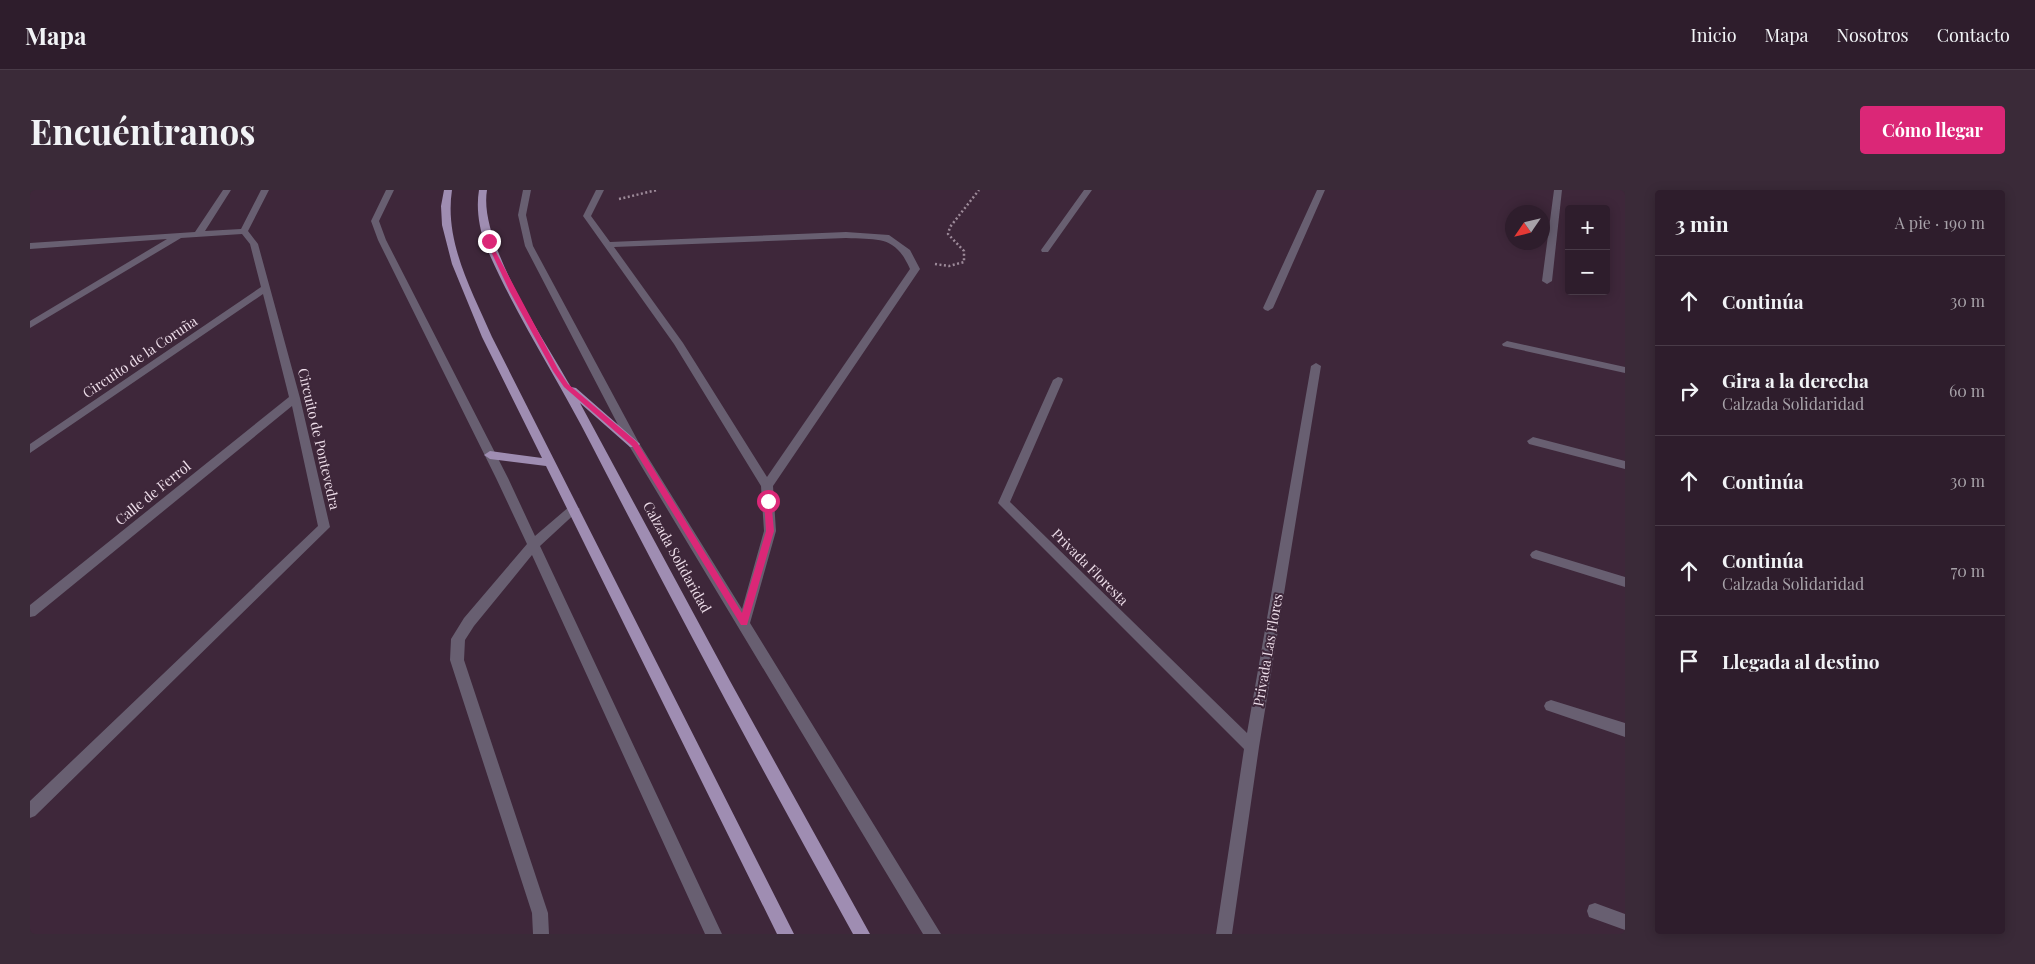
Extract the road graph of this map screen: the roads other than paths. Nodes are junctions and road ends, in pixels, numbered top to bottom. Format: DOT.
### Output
graph roads {
  1 [pos="227,190"];
  2 [pos="266,190"];
  3 [pos="390,190"];
  4 [pos="448,190"];
  5 [pos="483,190"];
  6 [pos="528,190"];
  7 [pos="600,190"];
  8 [pos="1088,190"];
  9 [pos="1321,190"];
  10 [pos="1558,190"];
  11 [pos="244,232"];
  12 [pos="199,233"];
  13 [pos="180,234"];
  14 [pos="608,245"];
  15 [pos="30,246"];
  16 [pos="1045,250"];
  17 [pos="1547,281"];
  18 [pos="265,288"];
  19 [pos="1268,308"];
  20 [pos="30,325"];
  21 [pos="1507,344"];
  22 [pos="1316,366"];
  23 [pos="1625,370"];
  24 [pos="1058,380"];
  25 [pos="566,385"];
  26 [pos="295,398"];
  27 [pos="1533,441"];
  28 [pos="634,444"];
  29 [pos="30,449"];
  30 [pos="490,455"];
  31 [pos="550,464"];
  32 [pos="1625,465"];
  33 [pos="767,486"];
  34 [pos="574,509"];
  35 [pos="533,545"];
  36 [pos="1536,555"];
  37 [pos="1625,582"];
  38 [pos="30,612"];
  39 [pos="744,623"];
  40 [pos="1551,706"];
  41 [pos="1625,730"];
  42 [pos="1252,748"];
  43 [pos="30,811"];
  44 [pos="842,897"];
  45 [pos="1595,911"];
  46 [pos="1625,922"];
  47 [pos="541,934"];
  48 [pos="714,934"];
  49 [pos="786,934"];
  50 [pos="862,934"];
  51 [pos="872,934"];
  52 [pos="933,934"];
  53 [pos="1224,934"];
  1 -- 12 [label="street"];
  2 -- 11 [label="street"];
  3 -- 30 [label="street"];
  4 -- 31 [label="main road"];
  5 -- 25 [label="main road, Calzada Solidaridad"];
  6 -- 28 [label="street, Calzada Solidaridad"];
  7 -- 14 [label="street"];
  8 -- 16 [label="street"];
  9 -- 19 [label="street"];
  10 -- 17 [label="street"];
  11 -- 12 [label="street"];
  11 -- 18 [label="street, Circuito de Pontevedra"];
  12 -- 13 [label="street"];
  13 -- 15 [label="street"];
  13 -- 20 [label="street"];
  14 -- 33 [label="street"];
  14 -- 33 [label="street"];
  18 -- 26 [label="street, Circuito de Pontevedra"];
  18 -- 29 [label="street, Circuito de la Coruña"];
  21 -- 23 [label="street"];
  22 -- 42 [label="street, Privada Las Flores"];
  24 -- 42 [label="street, Privada Floresta"];
  25 -- 28 [label="main road"];
  25 -- 44 [label="main road, Calzada Solidaridad"];
  26 -- 38 [label="street, Calle de Ferrol"];
  26 -- 43 [label="street, Circuito de Pontevedra"];
  27 -- 32 [label="street"];
  28 -- 39 [label="street, Calzada Solidaridad"];
  30 -- 31 [label="main road"];
  30 -- 35 [label="street"];
  31 -- 34 [label="main road"];
  33 -- 39 [label="street"];
  34 -- 35 [label="street"];
  34 -- 49 [label="main road"];
  35 -- 47 [label="street"];
  35 -- 48 [label="street"];
  36 -- 37 [label="street"];
  39 -- 52 [label="street, Calzada Solidaridad"];
  40 -- 41 [label="street"];
  42 -- 53 [label="street, Privada Las Flores"];
  44 -- 50 [label="main road, Calzada Solidaridad"];
  44 -- 51 [label="main road"];
  45 -- 46 [label="street"];
}
